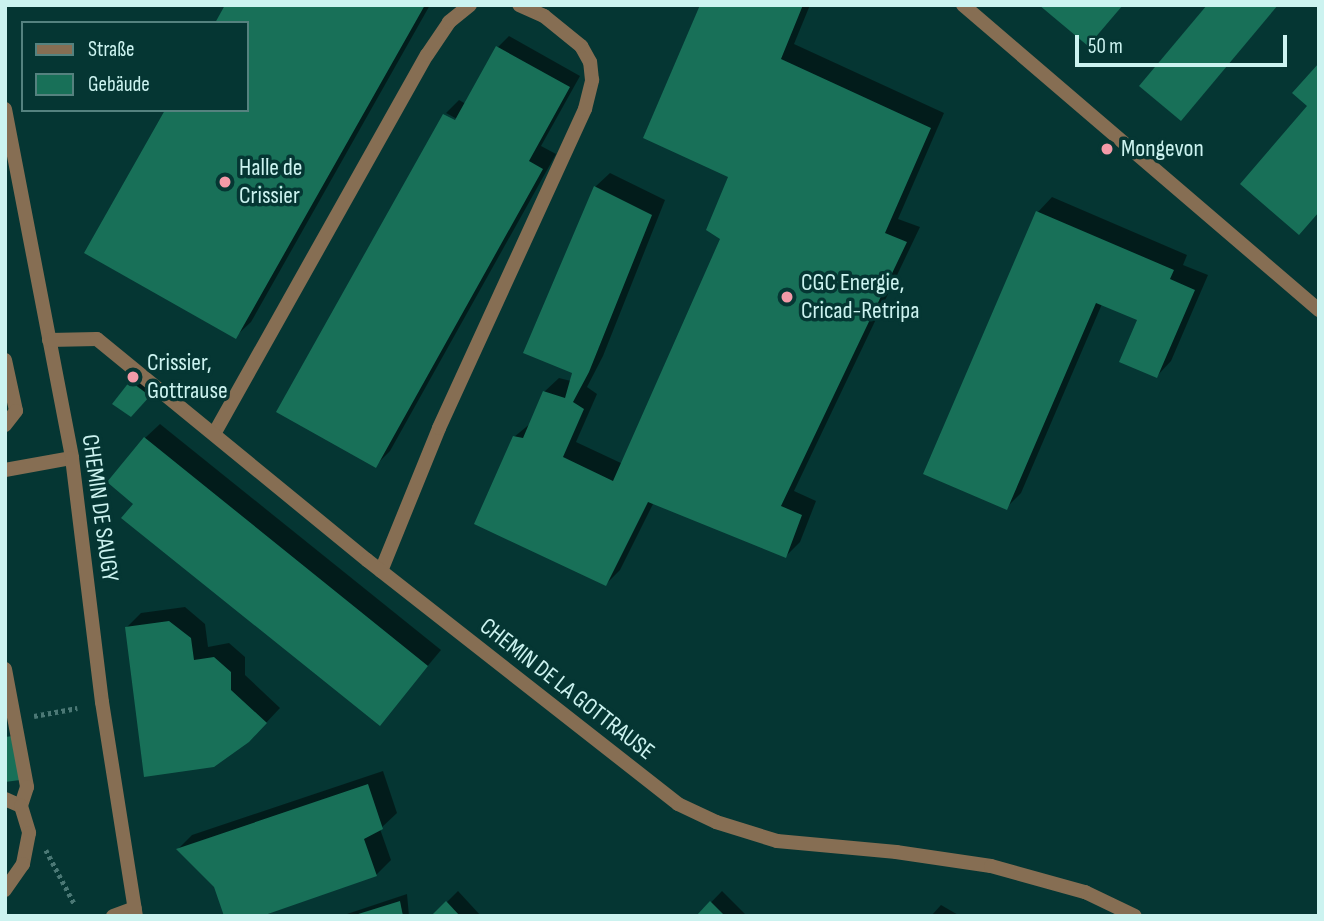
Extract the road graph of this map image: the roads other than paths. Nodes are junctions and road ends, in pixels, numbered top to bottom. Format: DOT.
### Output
graph roads {
  1 [pos="470,5"];
  2 [pos="519,5"];
  3 [pos="963,5"];
  4 [pos="5,109"];
  5 [pos="1319,310"];
  6 [pos="50,341"];
  7 [pos="5,360"];
  8 [pos="5,425"];
  9 [pos="214,434"];
  10 [pos="72,458"];
  11 [pos="5,470"];
  12 [pos="381,571"];
  13 [pos="5,669"];
  14 [pos="5,799"];
  15 [pos="21,806"];
  16 [pos="5,890"];
  17 [pos="135,912"];
  18 [pos="113,916"];
  19 [pos="150,916"];
  20 [pos="1135,916"];
  1 -- 9 [label="street"];
  2 -- 12 [label="street"];
  3 -- 5 [label="street"];
  4 -- 6 [label="street, CHEMIN DE SAUGY"];
  6 -- 9 [label="street, CHEMIN DE LA GOTTRAUSE"];
  6 -- 10 [label="street, CHEMIN DE SAUGY"];
  7 -- 8 [label="street"];
  9 -- 12 [label="street, CHEMIN DE LA GOTTRAUSE"];
  10 -- 11 [label="street"];
  10 -- 17 [label="street, CHEMIN DE SAUGY"];
  12 -- 20 [label="street, CHEMIN DE LA GOTTRAUSE"];
  13 -- 15 [label="street"];
  14 -- 15 [label="street"];
  15 -- 16 [label="street"];
  17 -- 18 [label="street"];
  17 -- 19 [label="street"];
}
